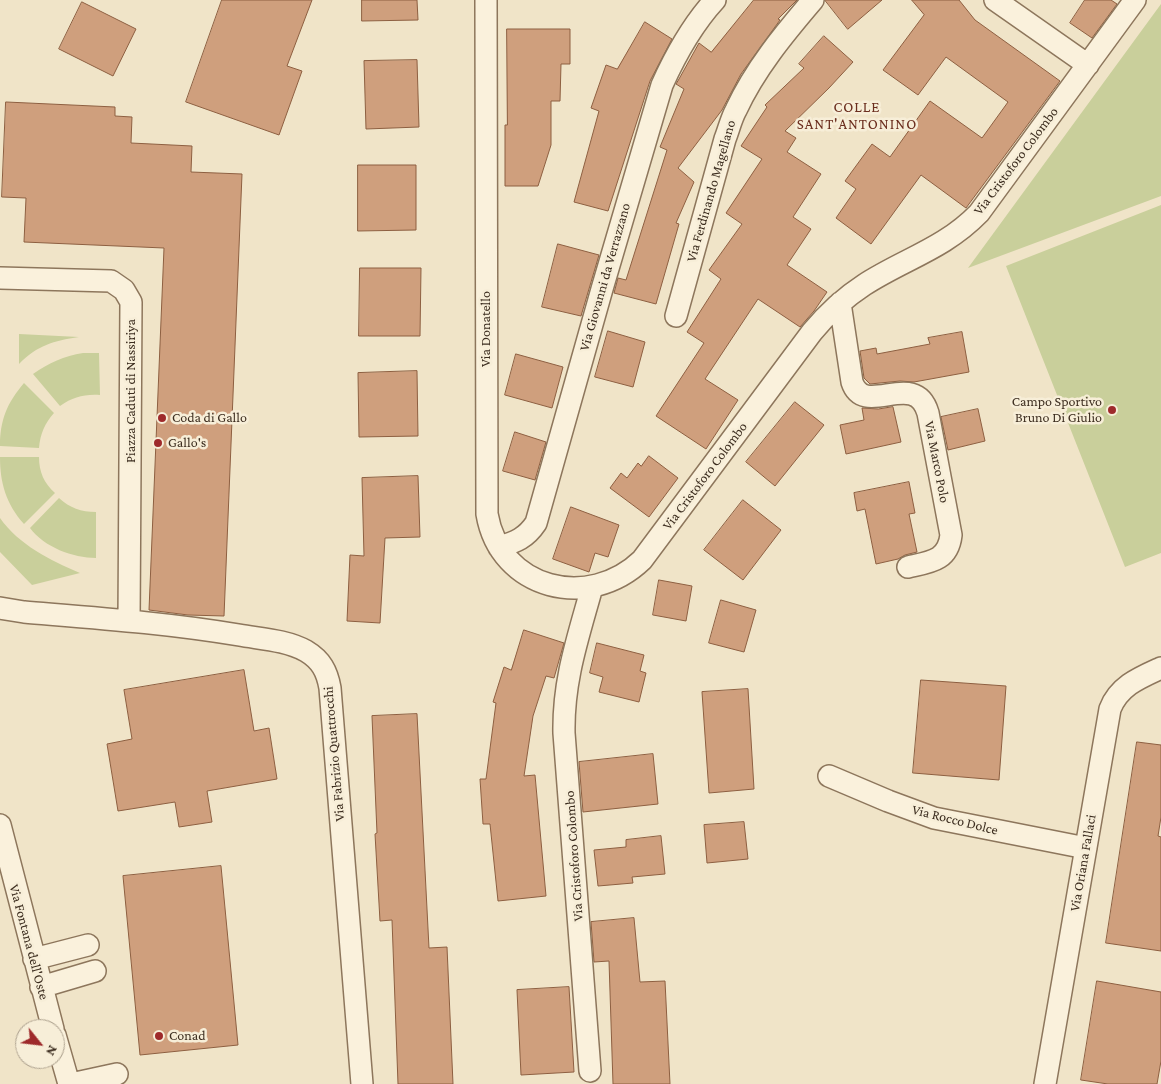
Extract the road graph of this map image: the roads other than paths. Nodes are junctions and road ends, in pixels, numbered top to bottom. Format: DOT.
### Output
graph roads {
  1 [pos="486,0"];
  2 [pos="715,0"];
  3 [pos="813,0"];
  4 [pos="995,0"];
  5 [pos="1136,0"];
  6 [pos="1088,65"];
  7 [pos="0,278"];
  8 [pos="840,303"];
  9 [pos="676,316"];
  10 [pos="499,547"];
  11 [pos="908,567"];
  12 [pos="592,587"];
  13 [pos="0,608"];
  14 [pos="129,621"];
  15 [pos="1161,668"];
  16 [pos="829,776"];
  17 [pos="0,825"];
  18 [pos="1086,848"];
  19 [pos="88,945"];
  20 [pos="34,959"];
  21 [pos="95,971"];
  22 [pos="41,987"];
  23 [pos="50,1019"];
  24 [pos="65,1068"];
  25 [pos="590,1071"];
  26 [pos="117,1074"];
  27 [pos="70,1084"];
  28 [pos="362,1084"];
  29 [pos="1045,1084"];
  1 -- 10 [label="street, Via Donatello"];
  2 -- 10 [label="street, Via Giovanni da Verrazzano"];
  3 -- 9 [label="street, Via Ferdinando Magellano"];
  4 -- 6 [label="street"];
  5 -- 6 [label="street, Via Cristoforo Colombo"];
  6 -- 8 [label="street, Via Cristoforo Colombo"];
  7 -- 14 [label="street, Piazza Caduti di Nassiriya"];
  8 -- 11 [label="street, Via Marco Polo"];
  8 -- 12 [label="street, Via Cristoforo Colombo"];
  10 -- 12 [label="street, Via Donatello"];
  12 -- 25 [label="street, Via Cristoforo Colombo"];
  13 -- 14 [label="street, Via Fabrizio Quattrocchi"];
  14 -- 28 [label="street, Via Fabrizio Quattrocchi"];
  15 -- 18 [label="street, Via Oriana Fallaci"];
  16 -- 18 [label="street, Via Rocco Dolce"];
  17 -- 20 [label="street, Via Fontana dell'Oste"];
  18 -- 29 [label="street, Via Oriana Fallaci"];
  19 -- 20 [label="street"];
  20 -- 22 [label="street, Via Fontana dell'Oste"];
  21 -- 22 [label="street"];
  22 -- 23 [label="street, Via Fontana dell'Oste"];
  24 -- 27 [label="street"];
  26 -- 27 [label="street"];
}
